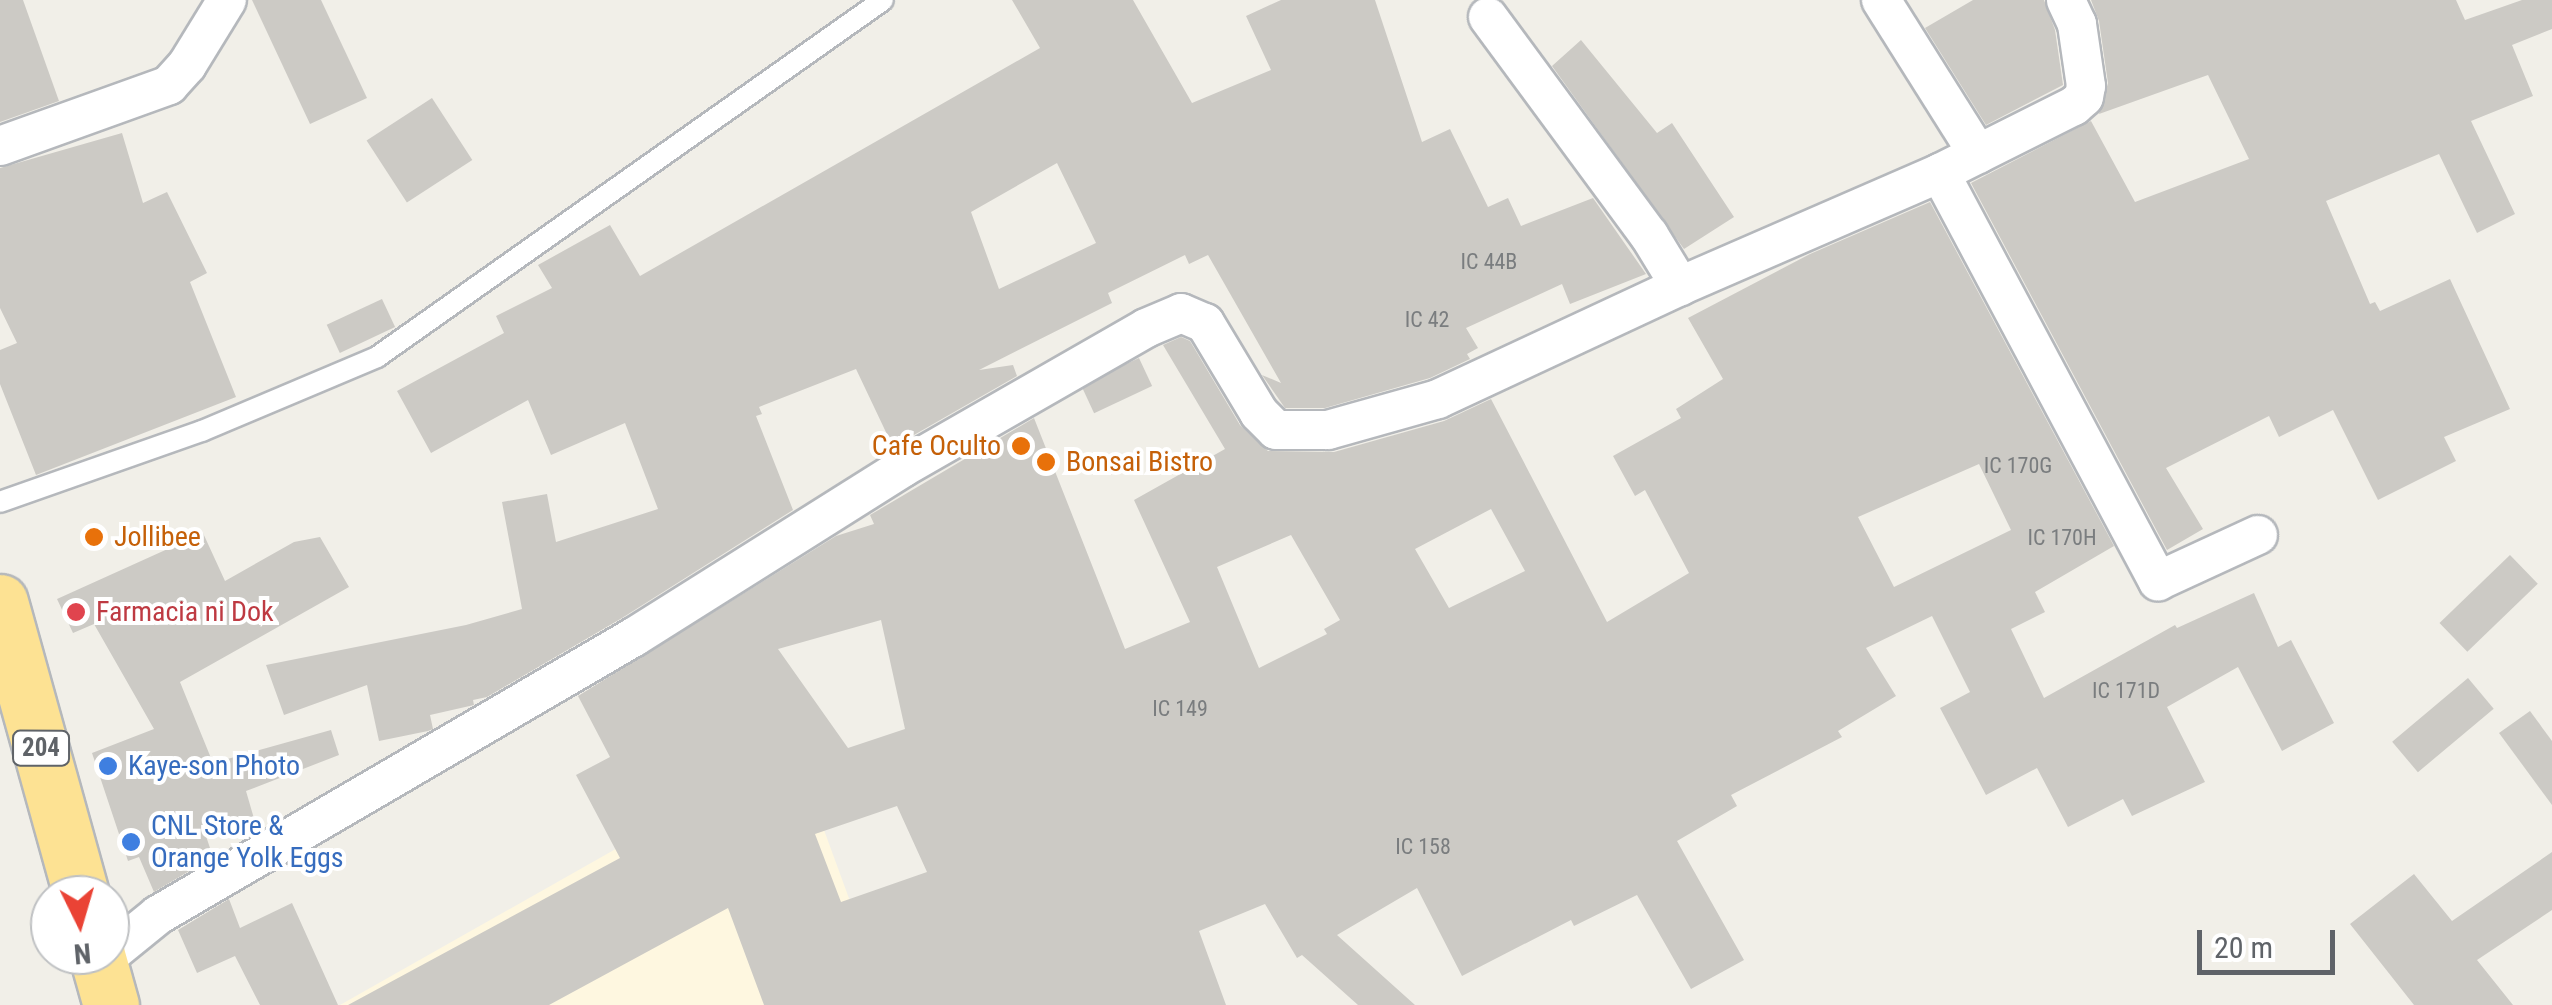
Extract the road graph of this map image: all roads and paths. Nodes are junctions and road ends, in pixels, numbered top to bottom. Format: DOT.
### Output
graph roads {
  1 [pos="227,0"];
  2 [pos="883,0"];
  3 [pos="1881,0"];
  4 [pos="2066,0"];
  5 [pos="1488,17"];
  6 [pos="0,146"];
  7 [pos="1978,154"];
  8 [pos="1940,173"];
  9 [pos="1680,286"];
  10 [pos="0,502"];
  11 [pos="2258,535"];
  12 [pos="0,602"];
  13 [pos="75,875"];
  14 [pos="130,942"];
  1 -- 6 [label="street"];
  2 -- 10 [label="lane"];
  3 -- 7 [label="street"];
  4 -- 7 [label="street"];
  5 -- 9 [label="street"];
  7 -- 8 [label="street"];
  8 -- 9 [label="street"];
  8 -- 11 [label="street"];
  9 -- 14 [label="street"];
  12 -- 13 [label="highway, 204"];
}
